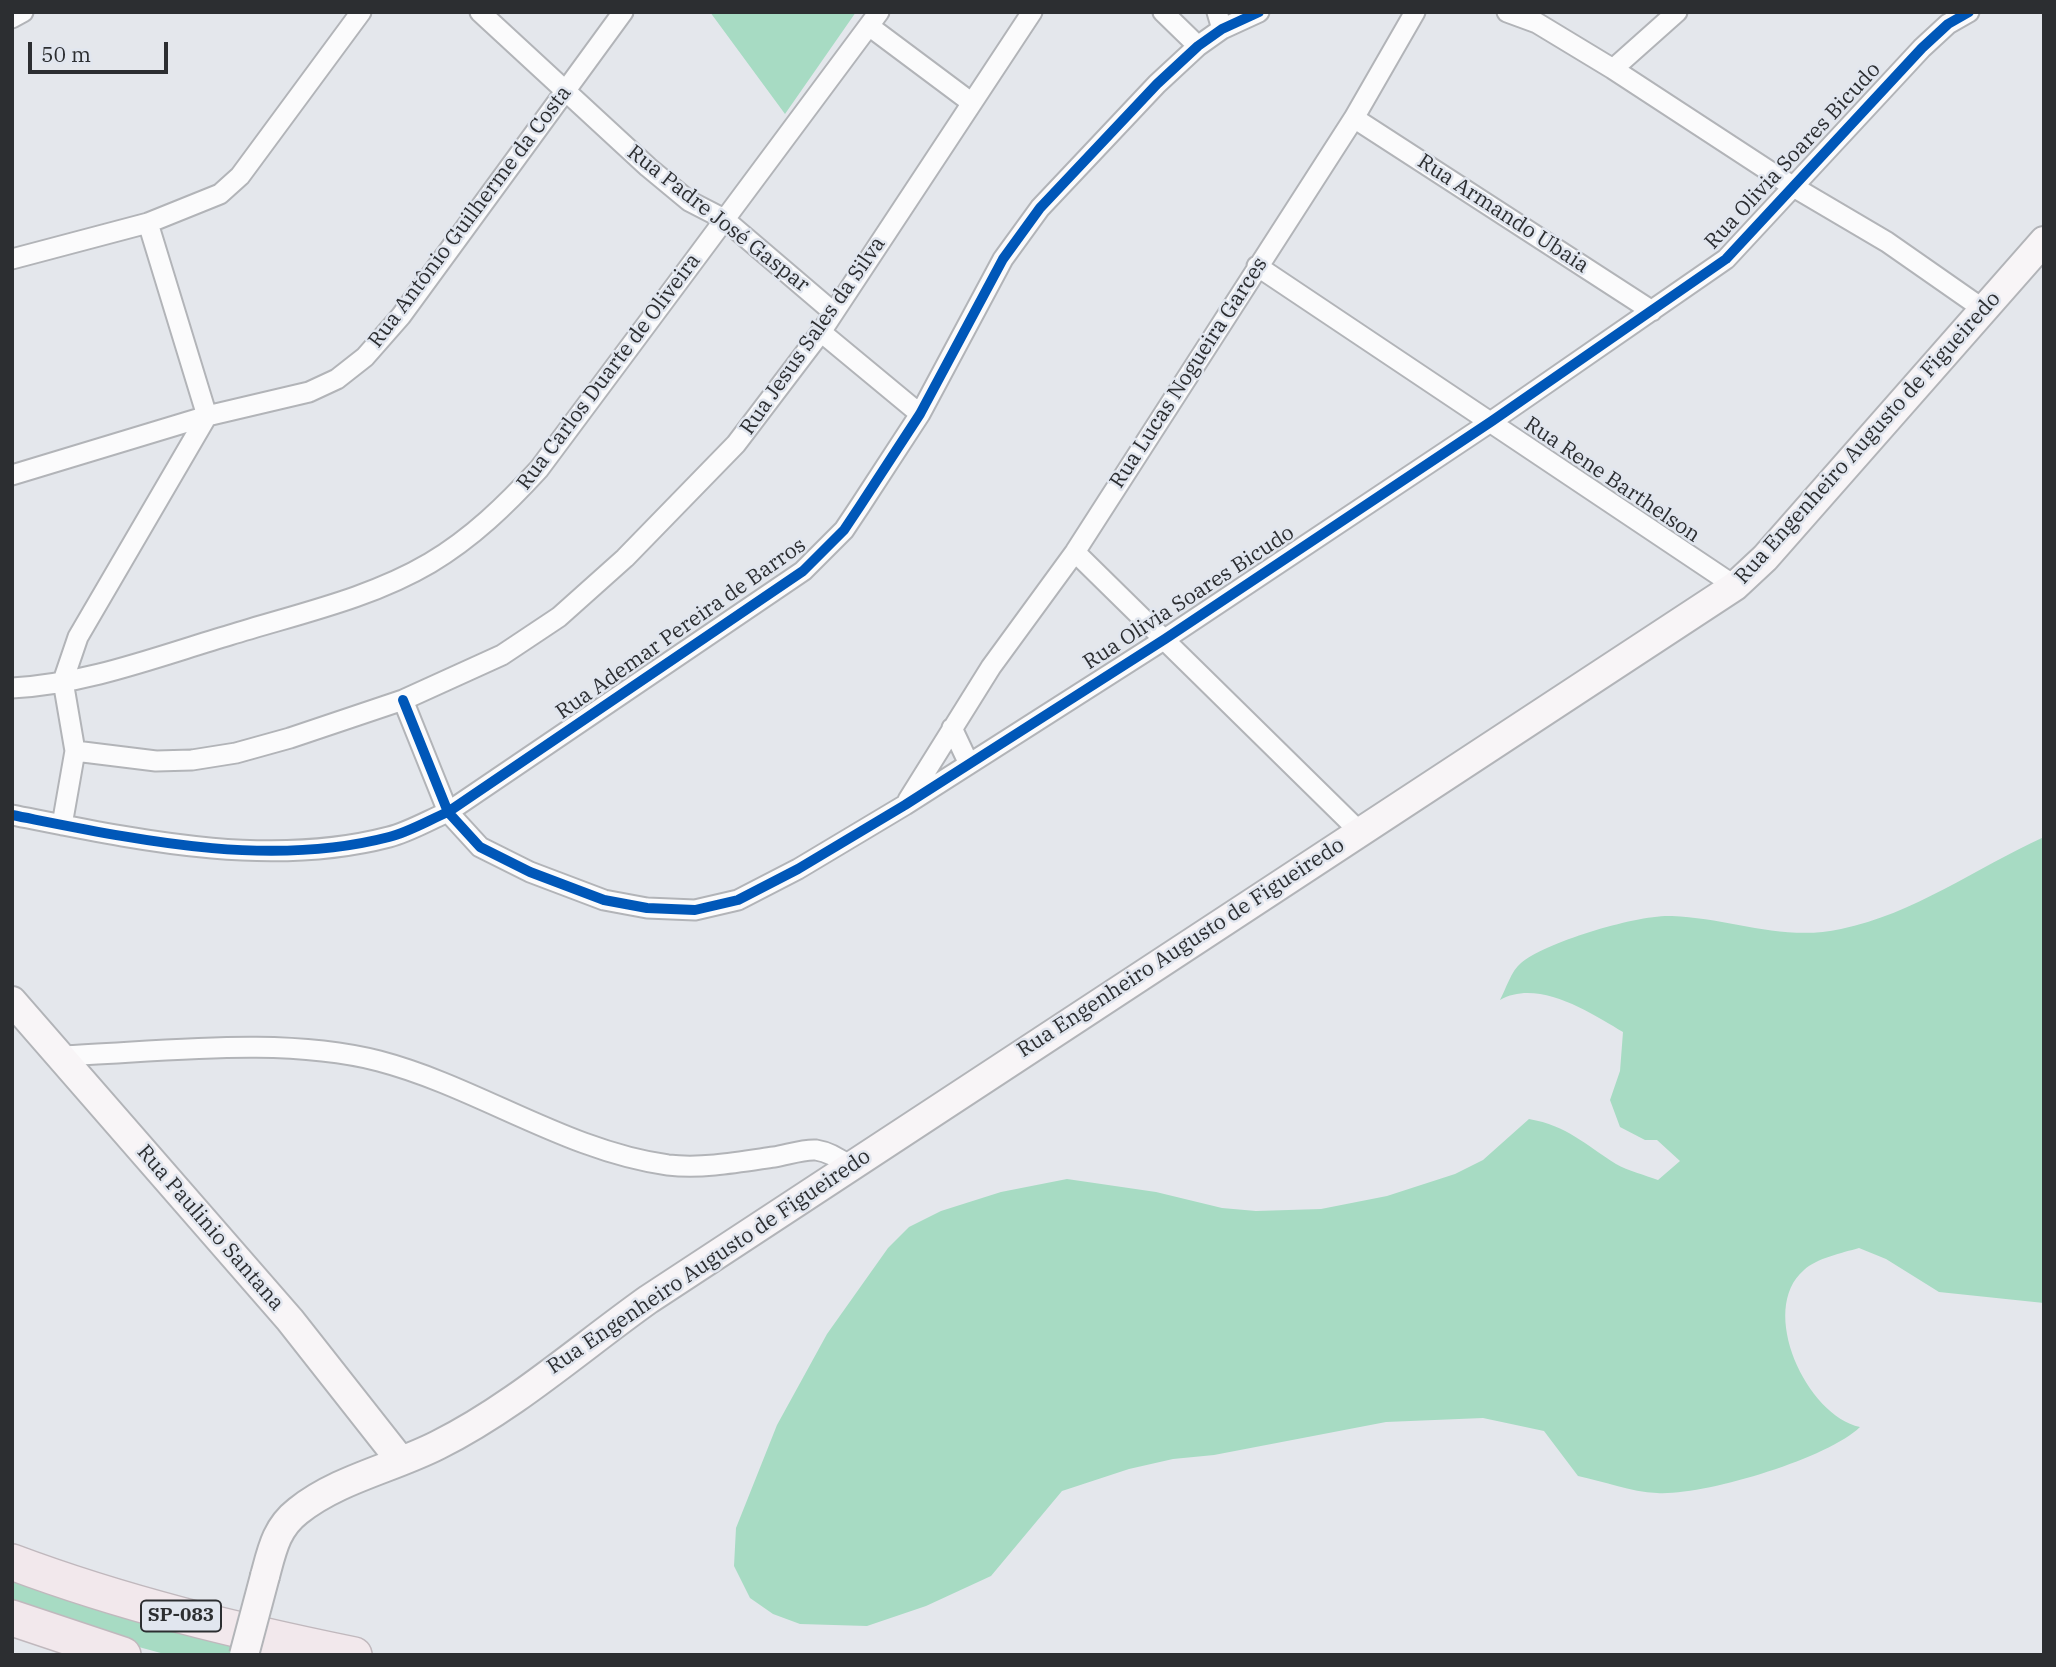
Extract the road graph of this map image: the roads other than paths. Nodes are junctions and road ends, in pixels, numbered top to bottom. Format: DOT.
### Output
graph roads {
  1 [pos="23,12"];
  2 [pos="361,12"];
  3 [pos="480,12"];
  4 [pos="623,12"];
  5 [pos="1032,12"];
  6 [pos="1163,12"];
  7 [pos="1259,12"];
  8 [pos="1415,12"];
  9 [pos="1507,12"];
  10 [pos="1677,12"];
  11 [pos="1969,12"];
  12 [pos="12,18"];
  13 [pos="874,19"];
  14 [pos="1219,21"];
  15 [pos="1198,46"];
  16 [pos="1613,69"];
  17 [pos="565,90"];
  18 [pos="971,103"];
  19 [pos="1353,118"];
  20 [pos="1792,186"];
  21 [pos="724,219"];
  22 [pos="148,223"];
  23 [pos="2044,241"];
  24 [pos="12,259"];
  25 [pos="1257,266"];
  26 [pos="1983,309"];
  27 [pos="1652,311"];
  28 [pos="833,312"];
  29 [pos="821,332"];
  30 [pos="920,414"];
  31 [pos="207,416"];
  32 [pos="1492,421"];
  33 [pos="12,475"];
  34 [pos="1075,552"];
  35 [pos="1735,586"];
  36 [pos="1165,639"];
  37 [pos="63,681"];
  38 [pos="12,688"];
  39 [pos="403,700"];
  40 [pos="952,727"];
  41 [pos="75,751"];
  42 [pos="970,764"];
  43 [pos="905,805"];
  44 [pos="448,812"];
  45 [pos="12,815"];
  46 [pos="62,825"];
  47 [pos="1359,831"];
  48 [pos="12,1001"];
  49 [pos="61,1056"];
  50 [pos="849,1166"];
  51 [pos="401,1461"];
  52 [pos="12,1562"];
  53 [pos="12,1618"];
  54 [pos="123,1655"];
  55 [pos="244,1655"];
  56 [pos="354,1655"];
  1 -- 12 [label="street"];
  2 -- 22 [label="street"];
  3 -- 17 [label="street, Rua Padre José Gaspar"];
  4 -- 17 [label="street, Rua Antônio Guilherme da Costa"];
  5 -- 18 [label="street, Rua Jesus Sales da Silva"];
  6 -- 15 [label="street"];
  7 -- 14 [label="street, Rua Ademar Pereira de Barros"];
  8 -- 19 [label="street, Rua Lucas Nogueira Garces"];
  9 -- 16 [label="street"];
  10 -- 16 [label="street"];
  11 -- 20 [label="street, Rua Olivia Soares Bicudo"];
  13 -- 18 [label="street"];
  13 -- 21 [label="street, Rua Carlos Duarte de Oliveira"];
  14 -- 15 [label="street, Rua Ademar Pereira de Barros"];
  15 -- 30 [label="street, Rua Ademar Pereira de Barros"];
  16 -- 20 [label="street"];
  17 -- 21 [label="street, Rua Padre José Gaspar"];
  17 -- 31 [label="street, Rua Antônio Guilherme da Costa"];
  18 -- 28 [label="street, Rua Jesus Sales da Silva"];
  19 -- 25 [label="street, Rua Lucas Nogueira Garces"];
  19 -- 27 [label="street, Rua Armando Ubaia"];
  20 -- 26 [label="street"];
  20 -- 27 [label="street, Rua Olivia Soares Bicudo"];
  21 -- 28 [label="street, Rua Padre José Gaspar"];
  21 -- 37 [label="street, Rua Carlos Duarte de Oliveira"];
  22 -- 24 [label="street"];
  22 -- 31 [label="street"];
  23 -- 26 [label="main road, Rua Engenheiro Augusto de Figueiredo"];
  25 -- 32 [label="street, Rua Rene Barthelson"];
  25 -- 34 [label="street, Rua Lucas Nogueira Garces"];
  26 -- 35 [label="main road, Rua Engenheiro Augusto de Figueiredo"];
  27 -- 32 [label="street, Rua Olivia Soares Bicudo"];
  28 -- 29 [label="street, Rua Jesus Sales da Silva"];
  29 -- 30 [label="street"];
  29 -- 39 [label="street, Rua Jesus Sales da Silva"];
  30 -- 44 [label="street, Rua Ademar Pereira de Barros"];
  31 -- 33 [label="street, Rua Antônio Guilherme da Costa"];
  31 -- 37 [label="street"];
  32 -- 35 [label="street, Rua Rene Barthelson"];
  32 -- 36 [label="street, Rua Olivia Soares Bicudo"];
  34 -- 36 [label="street"];
  34 -- 40 [label="street, Rua Lucas Nogueira Garces"];
  35 -- 47 [label="main road, Rua Engenheiro Augusto de Figueiredo"];
  36 -- 42 [label="street, Rua Olivia Soares Bicudo"];
  36 -- 47 [label="street"];
  37 -- 38 [label="street, Rua Carlos Duarte de Oliveira"];
  37 -- 41 [label="street"];
  39 -- 41 [label="street, Rua Jesus Sales da Silva"];
  39 -- 44 [label="street, Rua Olivia Soares Bicudo"];
  40 -- 42 [label="street"];
  40 -- 43 [label="street, Rua Lucas Nogueira Garces"];
  41 -- 46 [label="street"];
  42 -- 43 [label="street, Rua Olivia Soares Bicudo"];
  43 -- 44 [label="street, Rua Olivia Soares Bicudo"];
  44 -- 46 [label="street, Rua Ademar Pereira de Barros"];
  45 -- 46 [label="street, Rua Ademar Pereira de Barros"];
  47 -- 50 [label="main road, Rua Engenheiro Augusto de Figueiredo"];
  48 -- 49 [label="main road, Rua Paulinio Santana"];
  49 -- 50 [label="street"];
  49 -- 51 [label="main road, Rua Paulinio Santana"];
  50 -- 51 [label="main road, Rua Engenheiro Augusto de Figueiredo"];
  51 -- 55 [label="main road, Rua Engenheiro Augusto de Figueiredo, bridge"];
  52 -- 56 [label="highway, SP-083"];
  53 -- 54 [label="highway, SP-083"];
}
